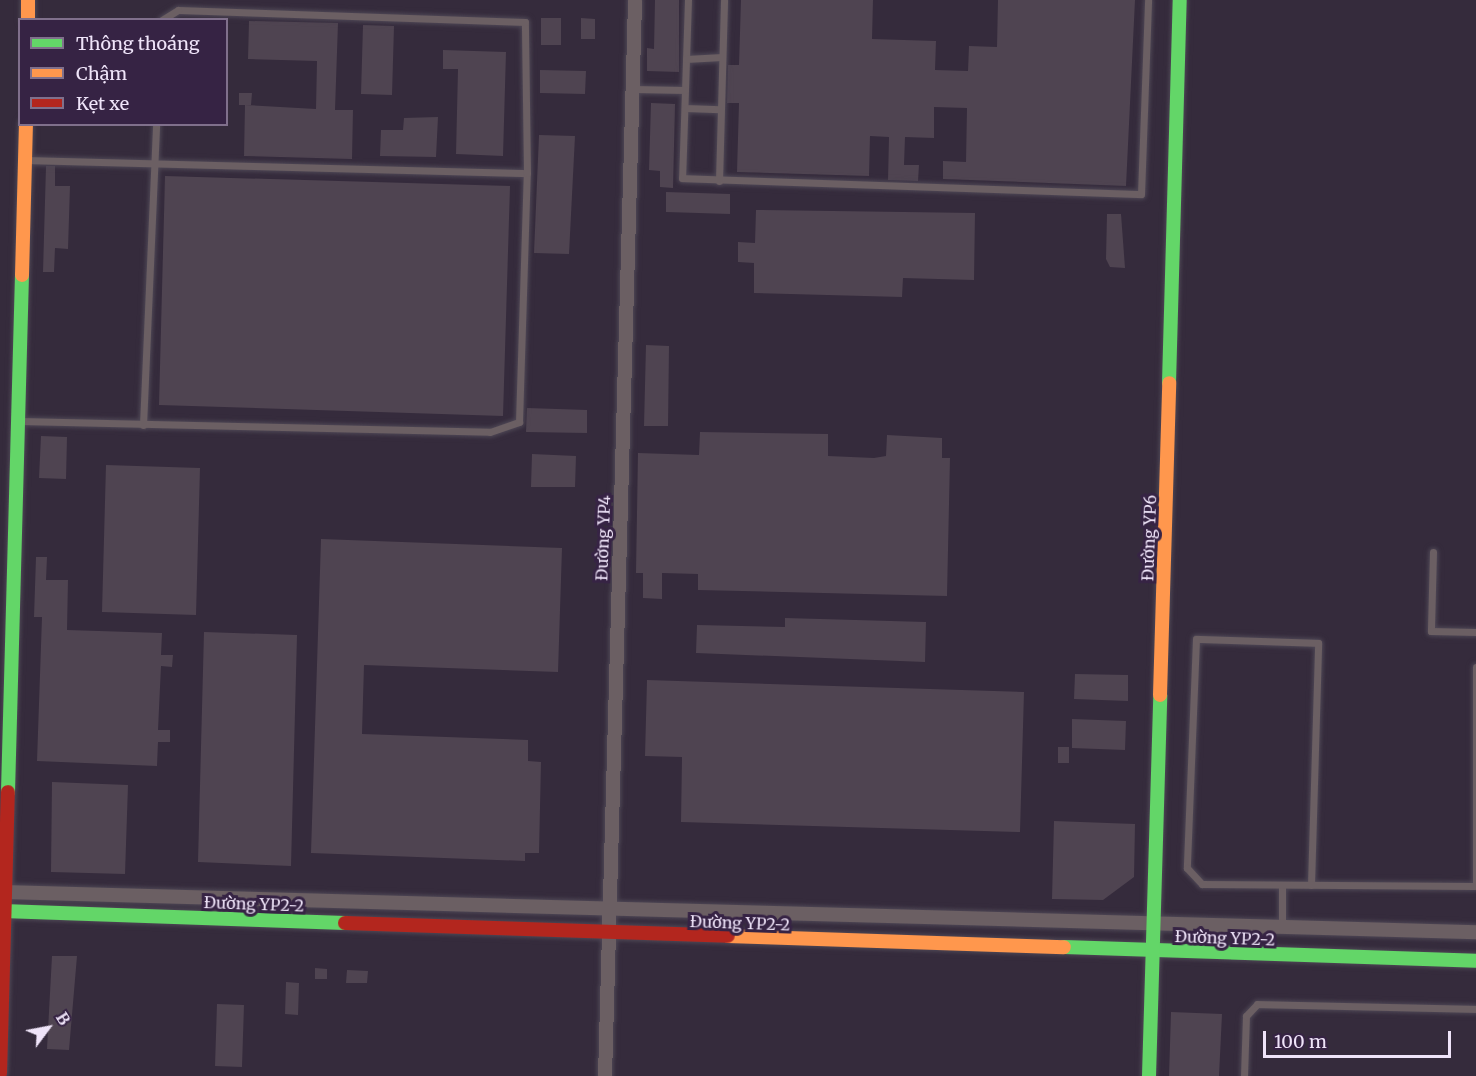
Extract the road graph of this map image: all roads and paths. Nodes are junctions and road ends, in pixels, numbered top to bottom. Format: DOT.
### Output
graph roads {
  1 [pos="28,0"];
  2 [pos="635,0"];
  3 [pos="688,0"];
  4 [pos="724,0"];
  5 [pos="1148,0"];
  6 [pos="1180,0"];
  7 [pos="28,18"];
  8 [pos="165,18"];
  9 [pos="722,57"];
  10 [pos="686,59"];
  11 [pos="633,89"];
  12 [pos="685,90"];
  13 [pos="685,108"];
  14 [pos="720,109"];
  15 [pos="26,126"];
  16 [pos="156,126"];
  17 [pos="25,159"];
  18 [pos="155,163"];
  19 [pos="527,173"];
  20 [pos="718,181"];
  21 [pos="15,421"];
  22 [pos="143,425"];
  23 [pos="7,537"];
  24 [pos="1433,552"];
  25 [pos="1476,632"];
  26 [pos="1476,667"];
  27 [pos="1282,885"];
  28 [pos="1311,885"];
  29 [pos="1475,886"];
  30 [pos="3,892"];
  31 [pos="609,906"];
  32 [pos="3,911"];
  33 [pos="1155,923"];
  34 [pos="1282,926"];
  35 [pos="1476,932"];
  36 [pos="607,935"];
  37 [pos="1154,953"];
  38 [pos="1476,961"];
  39 [pos="1476,1009"];
  40 [pos="2,1073"];
  41 [pos="605,1076"];
  42 [pos="1149,1076"];
  43 [pos="1244,1076"];
  1 -- 7 [label="street"];
  2 -- 11 [label="street, Đường YP4"];
  3 -- 10 [label="lane"];
  4 -- 9 [label="lane"];
  5 -- 20 [label="lane"];
  6 -- 33 [label="street, Đường YP6"];
  8 -- 19 [label="lane"];
  9 -- 10 [label="lane"];
  9 -- 14 [label="lane"];
  10 -- 12 [label="lane"];
  11 -- 12 [label="lane"];
  11 -- 31 [label="street, Đường YP4"];
  12 -- 13 [label="lane"];
  13 -- 14 [label="lane"];
  13 -- 20 [label="lane"];
  14 -- 20 [label="lane"];
  15 -- 17 [label="street"];
  16 -- 18 [label="lane"];
  17 -- 18 [label="lane"];
  17 -- 21 [label="street"];
  18 -- 19 [label="lane"];
  18 -- 22 [label="lane"];
  19 -- 22 [label="lane"];
  21 -- 22 [label="lane"];
  21 -- 23 [label="street"];
  23 -- 30 [label="street"];
  24 -- 25 [label="lane"];
  26 -- 29 [label="lane"];
  27 -- 28 [label="lane"];
  27 -- 28 [label="lane"];
  27 -- 34 [label="lane"];
  28 -- 29 [label="lane"];
  30 -- 31 [label="street, Đường YP2-2"];
  30 -- 32 [label="street"];
  31 -- 33 [label="street, Đường YP2-2"];
  31 -- 36 [label="street, Đường YP4"];
  32 -- 36 [label="street, Đường YP2-2"];
  32 -- 40 [label="street"];
  33 -- 34 [label="street, Đường YP2-2"];
  33 -- 37 [label="street, Đường YP6"];
  34 -- 35 [label="street, Đường YP2-2"];
  36 -- 37 [label="street, Đường YP2-2"];
  36 -- 41 [label="street, Đường YP4"];
  37 -- 38 [label="street, Đường YP2-2"];
  37 -- 42 [label="street, Đường YP6"];
  39 -- 43 [label="lane"];
}
